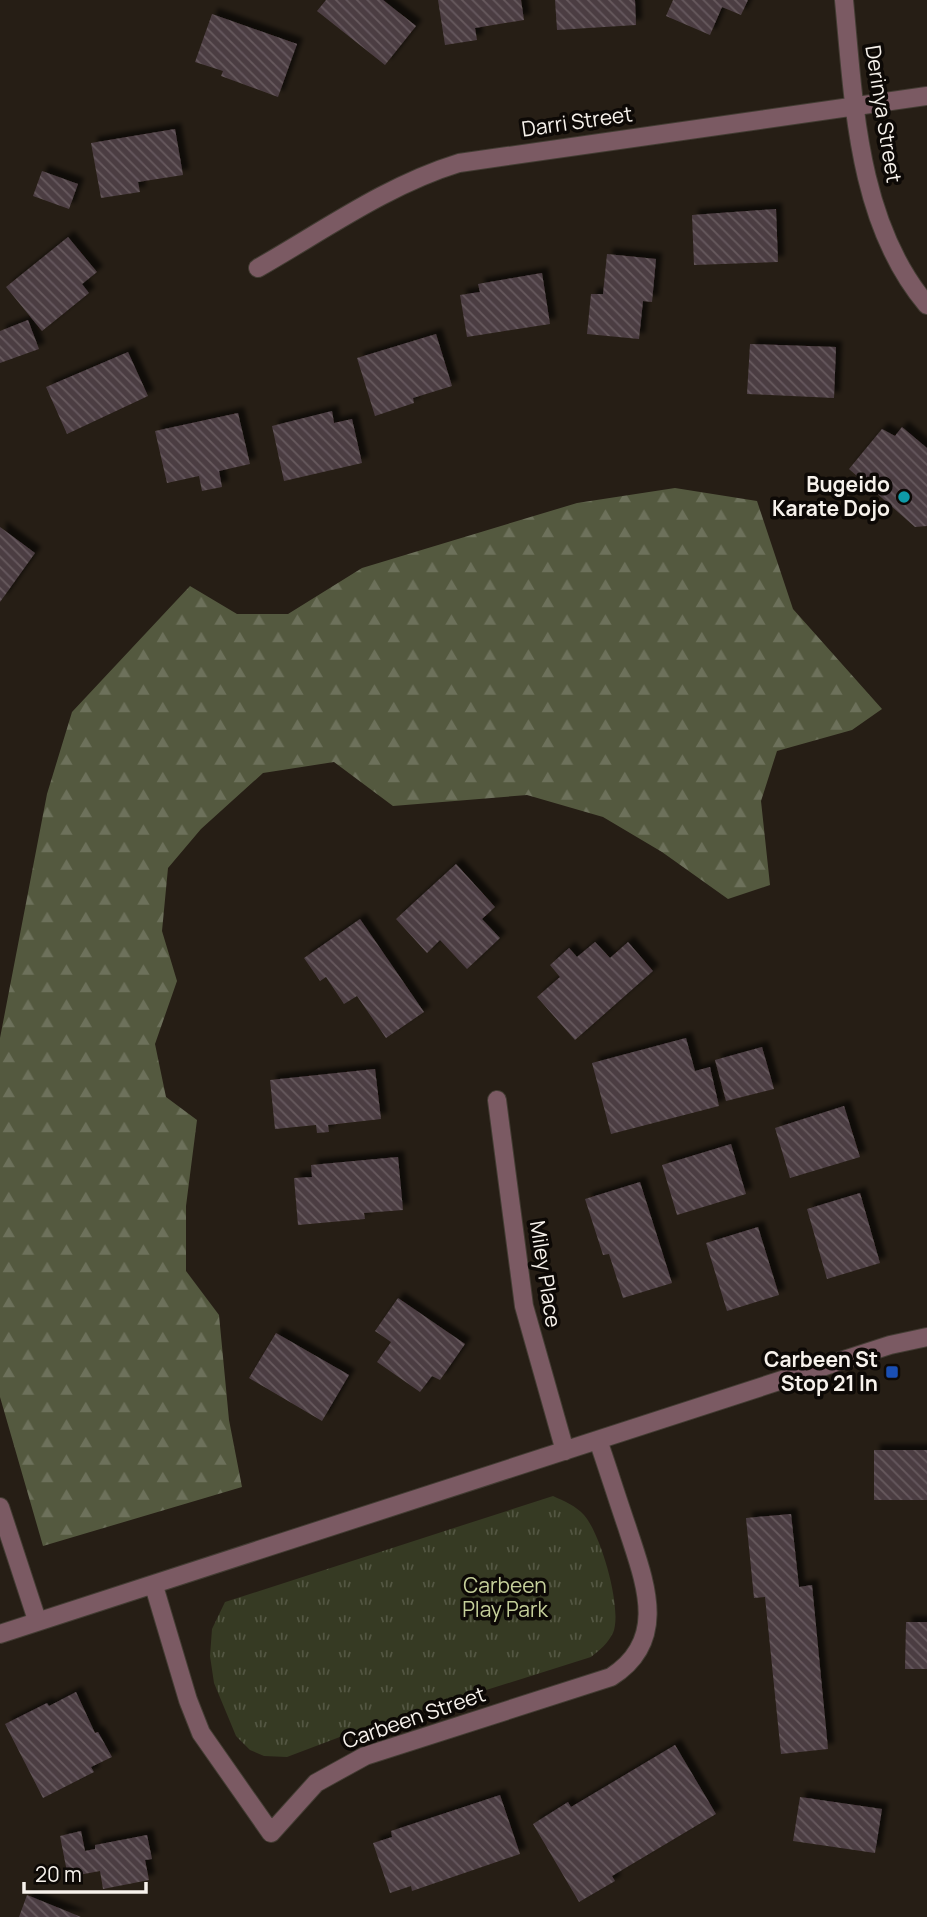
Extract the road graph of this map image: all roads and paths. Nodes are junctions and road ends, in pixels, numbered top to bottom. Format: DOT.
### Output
graph roads {
  1 [pos="845,0"];
  2 [pos="927,96"];
  3 [pos="855,106"];
  4 [pos="258,268"];
  5 [pos="927,305"];
  6 [pos="497,1100"];
  7 [pos="927,1337"];
  8 [pos="598,1440"];
  9 [pos="565,1451"];
  10 [pos="0,1507"];
  11 [pos="154,1586"];
  12 [pos="37,1620"];
  13 [pos="0,1634"];
  1 -- 3 [label="street, Derinya Street"];
  2 -- 3 [label="street, Darri Street"];
  3 -- 4 [label="street, Darri Street"];
  3 -- 5 [label="street, Derinya Street"];
  6 -- 9 [label="street, Miley Place"];
  7 -- 8 [label="street"];
  8 -- 9 [label="street"];
  8 -- 11 [label="street, Carbeen Street"];
  9 -- 11 [label="street"];
  10 -- 12 [label="street"];
  11 -- 12 [label="street"];
  12 -- 13 [label="street"];
}
